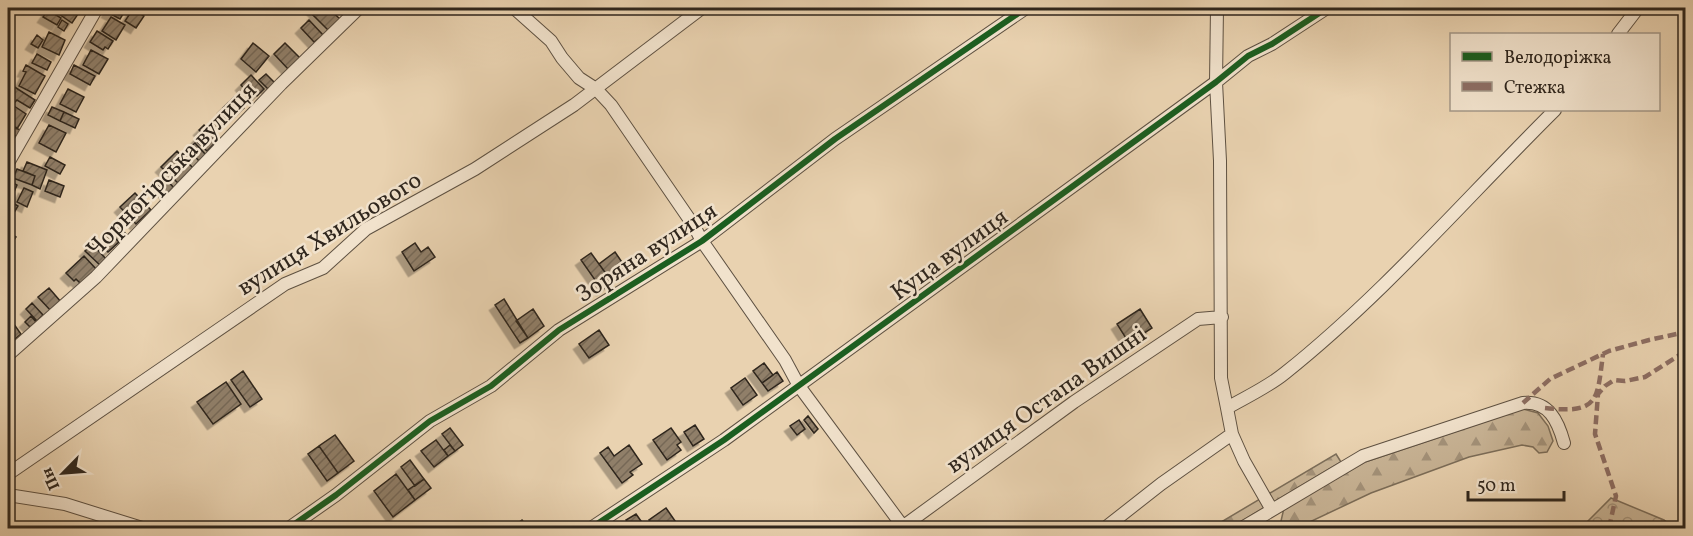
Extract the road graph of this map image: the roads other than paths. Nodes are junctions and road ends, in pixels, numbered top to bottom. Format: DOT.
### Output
graph roads {
  1 [pos="97,8"];
  2 [pos="359,8"];
  3 [pos="513,8"];
  4 [pos="702,8"];
  5 [pos="1026,8"];
  6 [pos="1217,8"];
  7 [pos="1327,8"];
  8 [pos="1638,8"];
  9 [pos="1619,33"];
  10 [pos="1216,82"];
  11 [pos="596,89"];
  12 [pos="1554,111"];
  13 [pos="8,164"];
  14 [pos="702,241"];
  15 [pos="1222,317"];
  16 [pos="8,355"];
  17 [pos="799,386"];
  18 [pos="1227,408"];
  19 [pos="1232,434"];
  20 [pos="1564,443"];
  21 [pos="8,474"];
  22 [pos="8,495"];
  23 [pos="1272,510"];
  24 [pos="142,528"];
  25 [pos="289,528"];
  26 [pos="591,528"];
  27 [pos="902,528"];
  28 [pos="1106,528"];
  29 [pos="1242,528"];
  1 -- 13 [label="street"];
  2 -- 16 [label="street, Чорногірська вулиця"];
  3 -- 11 [label="street"];
  4 -- 11 [label="street, вулиця Хвильового"];
  5 -- 14 [label="street, Зоряна вулиця"];
  6 -- 10 [label="street"];
  7 -- 10 [label="street, Куца вулиця"];
  8 -- 9 [label="street"];
  10 -- 15 [label="street"];
  10 -- 17 [label="street, Куца вулиця"];
  11 -- 14 [label="street"];
  11 -- 21 [label="street, вулиця Хвильового"];
  12 -- 18 [label="street"];
  14 -- 17 [label="street"];
  14 -- 25 [label="street, Зоряна вулиця"];
  15 -- 18 [label="street"];
  15 -- 27 [label="street, вулиця Остапа Вишні"];
  17 -- 26 [label="street, Куца вулиця"];
  17 -- 27 [label="street"];
  18 -- 19 [label="street"];
  19 -- 23 [label="street"];
  19 -- 28 [label="street"];
  20 -- 23 [label="street"];
  22 -- 24 [label="street"];
  23 -- 29 [label="street"];
}
